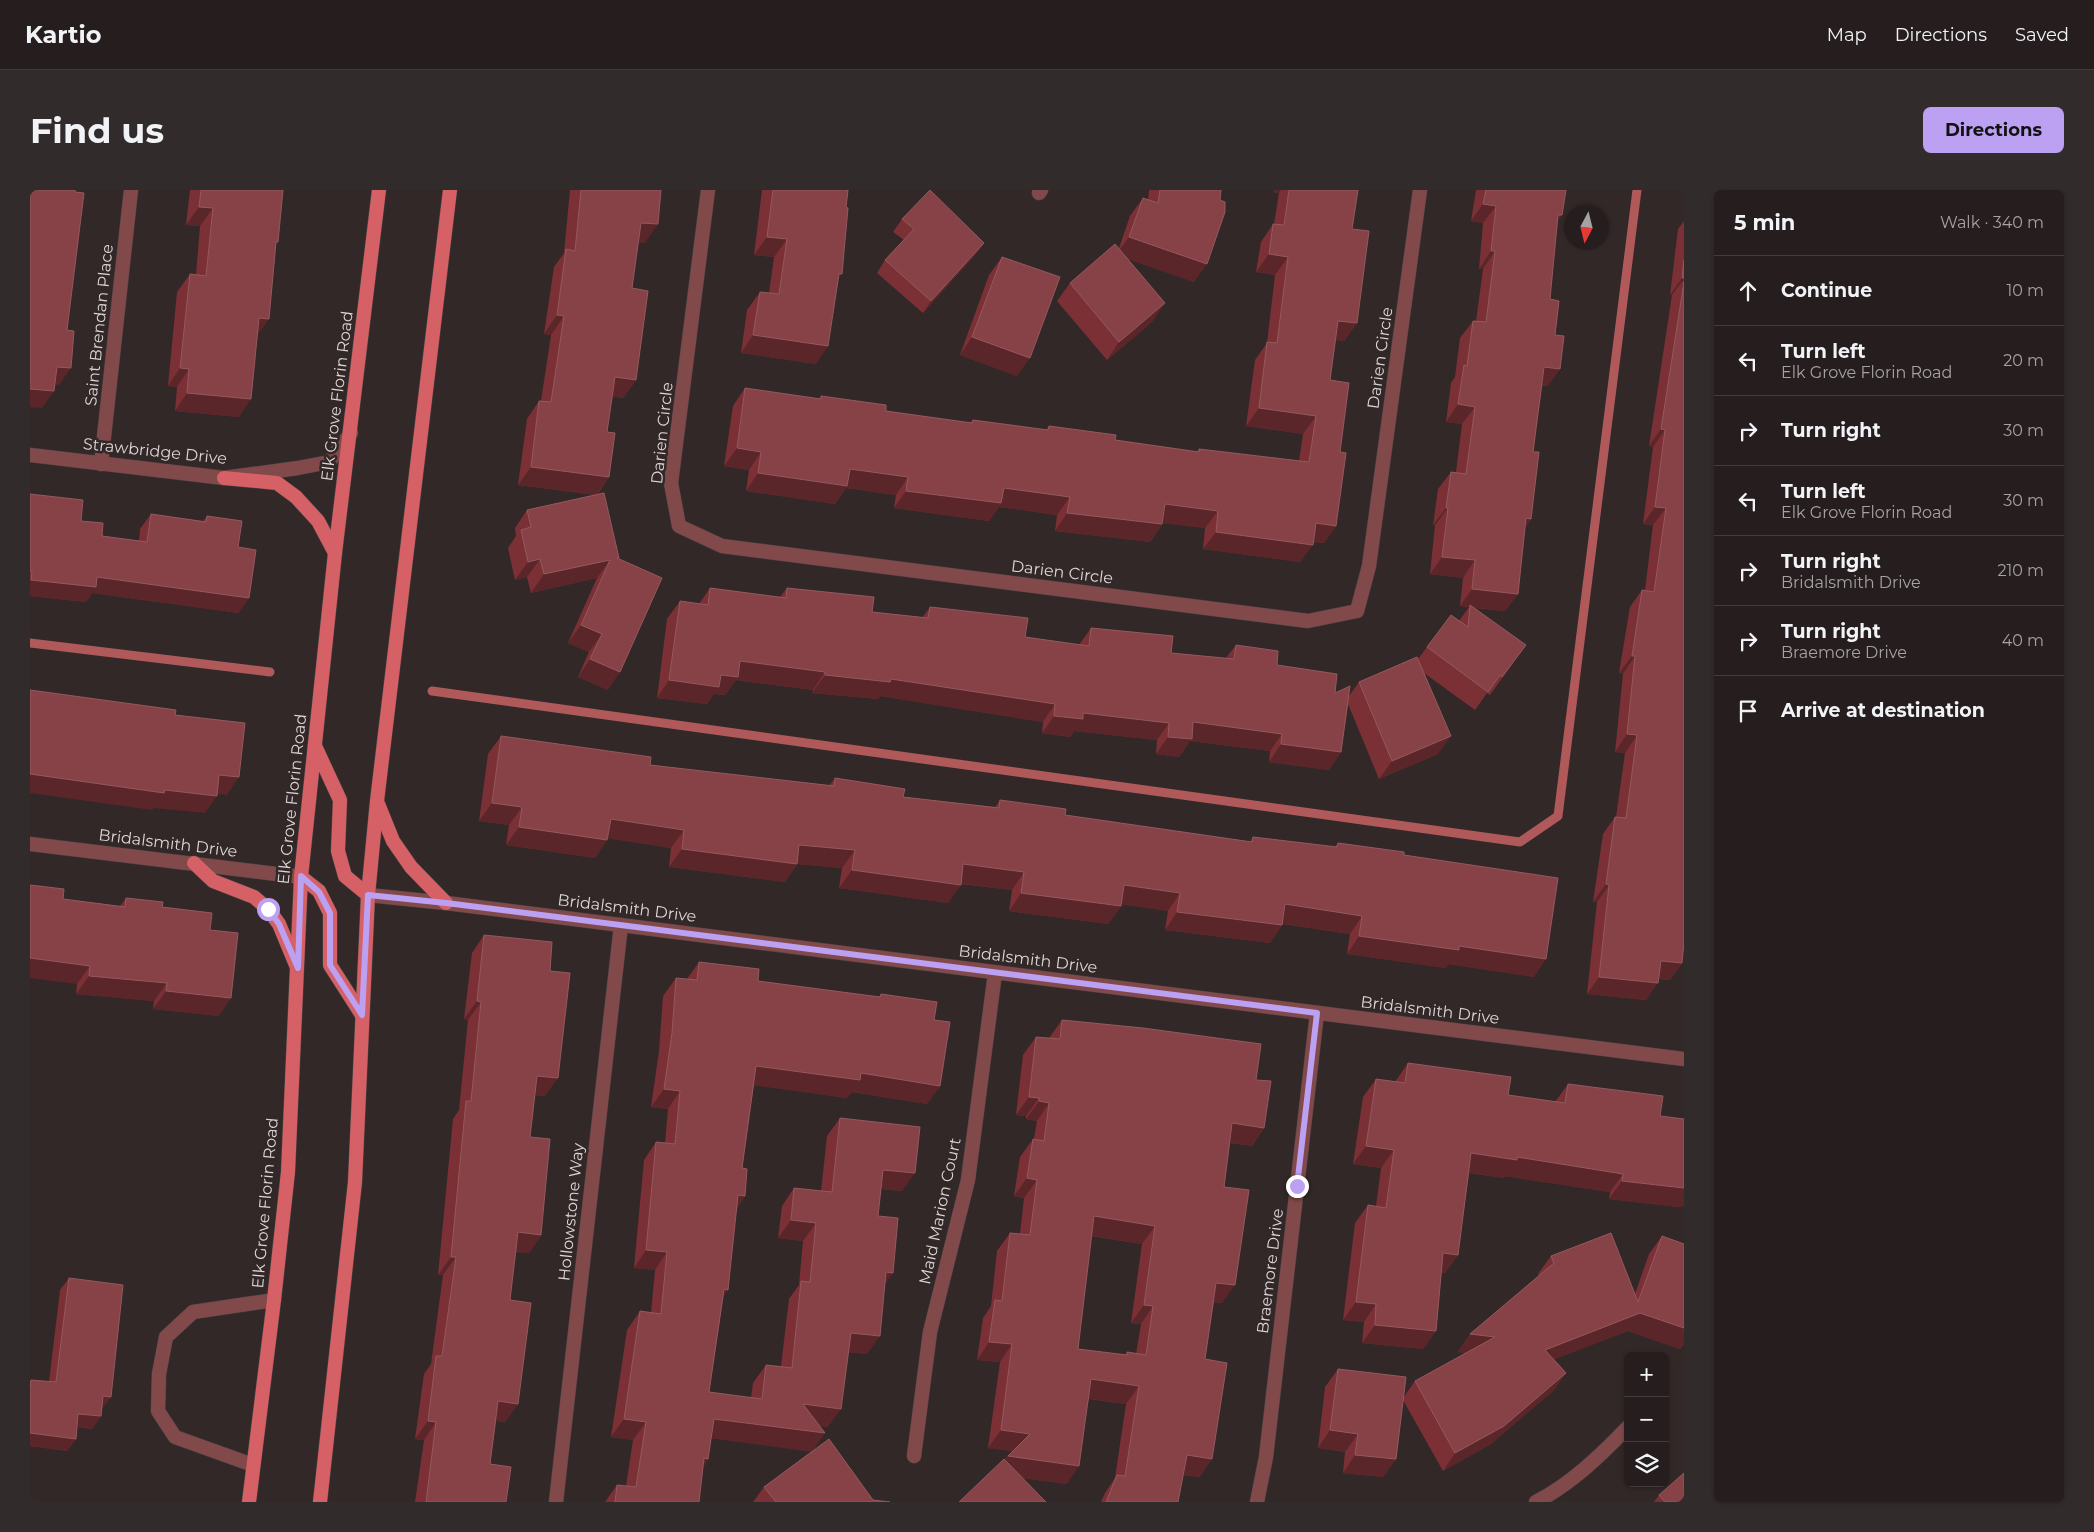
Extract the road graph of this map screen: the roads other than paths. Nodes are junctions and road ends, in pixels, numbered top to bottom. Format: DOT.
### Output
graph roads {
  1 [pos="131,190"];
  2 [pos="379,190"];
  3 [pos="450,190"];
  4 [pos="708,190"];
  5 [pos="1420,190"];
  6 [pos="351,433"];
  7 [pos="30,455"];
  8 [pos="102,464"];
  9 [pos="224,478"];
  10 [pos="335,553"];
  11 [pos="315,746"];
  12 [pos="377,801"];
  13 [pos="30,844"];
  14 [pos="194,863"];
  15 [pos="301,876"];
  16 [pos="368,895"];
  17 [pos="446,903"];
  18 [pos="621,926"];
  19 [pos="298,968"];
  20 [pos="995,973"];
  21 [pos="1317,1013"];
  22 [pos="362,1015"];
  23 [pos="1684,1059"];
  24 [pos="274,1300"];
  25 [pos="1624,1431"];
  26 [pos="914,1456"];
  27 [pos="253,1465"];
  28 [pos="249,1502"];
  29 [pos="320,1502"];
  30 [pos="556,1502"];
  31 [pos="1258,1502"];
  32 [pos="1536,1502"];
  1 -- 8 [label="street, Saint Brendan Place"];
  2 -- 6 [label="main road, Elk Grove Florin Road"];
  3 -- 12 [label="main road"];
  4 -- 5 [label="street, Darien Circle"];
  6 -- 9 [label="street, Strawbridge Drive"];
  6 -- 10 [label="main road, Elk Grove Florin Road"];
  7 -- 8 [label="street, Strawbridge Drive"];
  8 -- 9 [label="street, Strawbridge Drive"];
  9 -- 10 [label="main road"];
  10 -- 11 [label="main road, Elk Grove Florin Road"];
  11 -- 15 [label="main road, Elk Grove Florin Road"];
  11 -- 16 [label="main road"];
  12 -- 16 [label="main road"];
  12 -- 17 [label="main road"];
  13 -- 14 [label="street, Bridalsmith Drive"];
  14 -- 15 [label="street, Bridalsmith Drive"];
  14 -- 19 [label="main road"];
  15 -- 19 [label="main road, Elk Grove Florin Road"];
  15 -- 22 [label="main road"];
  16 -- 17 [label="street, Bridalsmith Drive"];
  16 -- 22 [label="main road"];
  17 -- 18 [label="street, Bridalsmith Drive"];
  18 -- 20 [label="street, Bridalsmith Drive"];
  18 -- 30 [label="street, Hollowstone Way"];
  19 -- 24 [label="main road, Elk Grove Florin Road"];
  20 -- 21 [label="street, Bridalsmith Drive"];
  20 -- 26 [label="street, Maid Marion Court"];
  21 -- 23 [label="street, Bridalsmith Drive"];
  21 -- 31 [label="street, Braemore Drive"];
  22 -- 29 [label="main road"];
  24 -- 27 [label="main road, Elk Grove Florin Road"];
  24 -- 27 [label="street"];
  25 -- 32 [label="street"];
  27 -- 28 [label="main road, Elk Grove Florin Road"];
}
